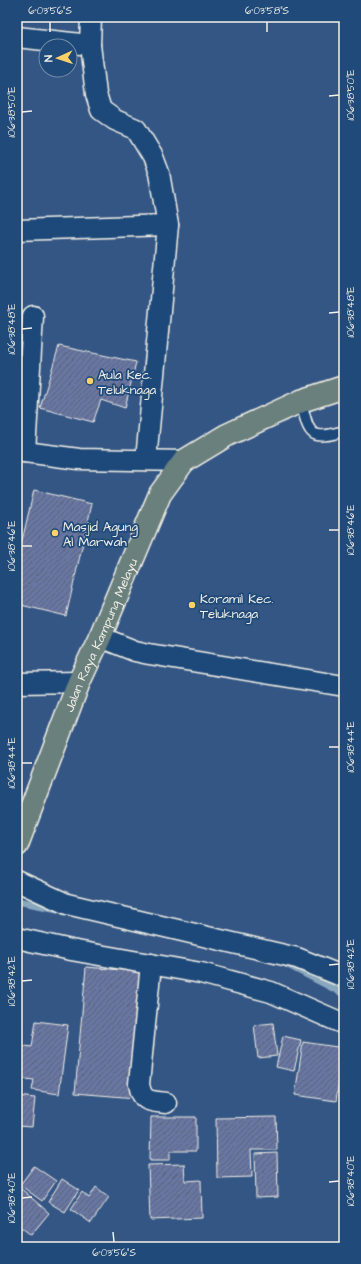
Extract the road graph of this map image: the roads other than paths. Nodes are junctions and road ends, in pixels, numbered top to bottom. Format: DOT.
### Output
graph roads {
  1 [pos="91,17"];
  2 [pos="17,37"];
  3 [pos="90,45"];
  4 [pos="168,225"];
  5 [pos="17,230"];
  6 [pos="33,316"];
  7 [pos="344,387"];
  8 [pos="301,401"];
  9 [pos="344,431"];
  10 [pos="21,451"];
  11 [pos="146,460"];
  12 [pos="184,461"];
  13 [pos="100,637"];
  14 [pos="79,682"];
  15 [pos="17,683"];
  16 [pos="344,686"];
  17 [pos="17,845"];
  18 [pos="17,881"];
  19 [pos="17,938"];
  20 [pos="151,964"];
  21 [pos="344,977"];
  22 [pos="344,1024"];
  23 [pos="166,1103"];
  1 -- 3 [label="street"];
  2 -- 3 [label="street"];
  3 -- 4 [label="street"];
  4 -- 5 [label="street"];
  4 -- 11 [label="street"];
  6 -- 10 [label="street"];
  7 -- 8 [label="main road, Jalan Raya Kampung Melayu"];
  8 -- 9 [label="lane"];
  8 -- 12 [label="main road, Jalan Raya Kampung Melayu"];
  10 -- 11 [label="street"];
  11 -- 12 [label="street"];
  12 -- 13 [label="main road, Jalan Raya Kampung Melayu"];
  13 -- 14 [label="main road, Jalan Raya Kampung Melayu"];
  13 -- 16 [label="street"];
  14 -- 15 [label="street"];
  14 -- 17 [label="main road, Jalan Raya Kampung Melayu"];
  18 -- 21 [label="street"];
  19 -- 20 [label="street"];
  20 -- 22 [label="street"];
  20 -- 23 [label="street"];
}
